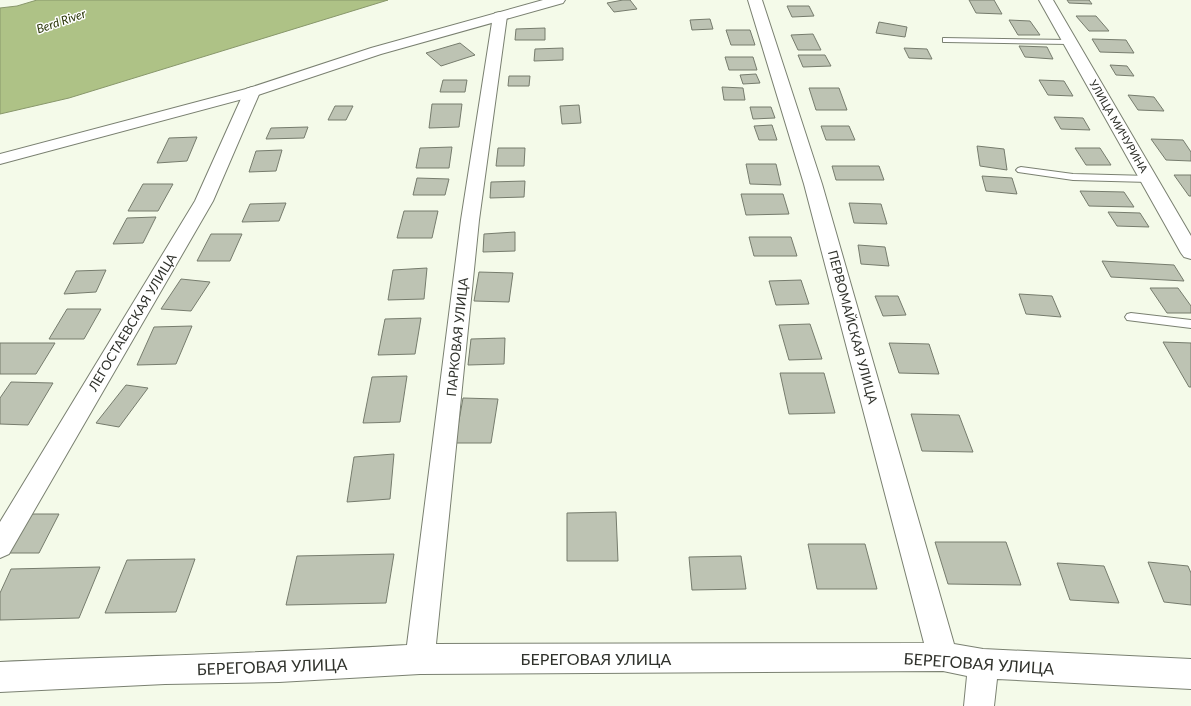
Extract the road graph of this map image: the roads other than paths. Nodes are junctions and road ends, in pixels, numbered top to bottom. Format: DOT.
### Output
graph roads {
  1 [pos="558,0"];
  2 [pos="755,0"];
  3 [pos="1046,0"];
  4 [pos="500,16"];
  5 [pos="946,40"];
  6 [pos="1070,42"];
  7 [pos="252,92"];
  8 [pos="0,159"];
  9 [pos="1021,170"];
  10 [pos="1149,179"];
  11 [pos="1191,253"];
  12 [pos="1131,317"];
  13 [pos="1191,324"];
  14 [pos="0,546"];
  15 [pos="943,657"];
  16 [pos="420,659"];
  17 [pos="983,664"];
  18 [pos="1191,674"];
  19 [pos="0,677"];
  20 [pos="979,706"];
  1 -- 4 [label="street"];
  2 -- 15 [label="street, ПЕРВОМАЙСКАЯ УЛИЦА"];
  3 -- 6 [label="street, УЛИЦА МИЧУРИНА"];
  4 -- 7 [label="street"];
  4 -- 16 [label="street, ПАРКОВАЯ УЛИЦА"];
  5 -- 6 [label="lane"];
  6 -- 10 [label="street, УЛИЦА МИЧУРИНА"];
  7 -- 8 [label="street"];
  7 -- 14 [label="street, ЛЕГОСТАЕВСКАЯ УЛИЦА"];
  9 -- 10 [label="lane"];
  10 -- 11 [label="street, УЛИЦА МИЧУРИНА"];
  12 -- 13 [label="lane"];
  15 -- 16 [label="street, БЕРЕГОВАЯ УЛИЦА"];
  15 -- 17 [label="street, БЕРЕГОВАЯ УЛИЦА"];
  16 -- 19 [label="street, БЕРЕГОВАЯ УЛИЦА"];
  17 -- 18 [label="street, БЕРЕГОВАЯ УЛИЦА"];
  17 -- 20 [label="street"];
}
